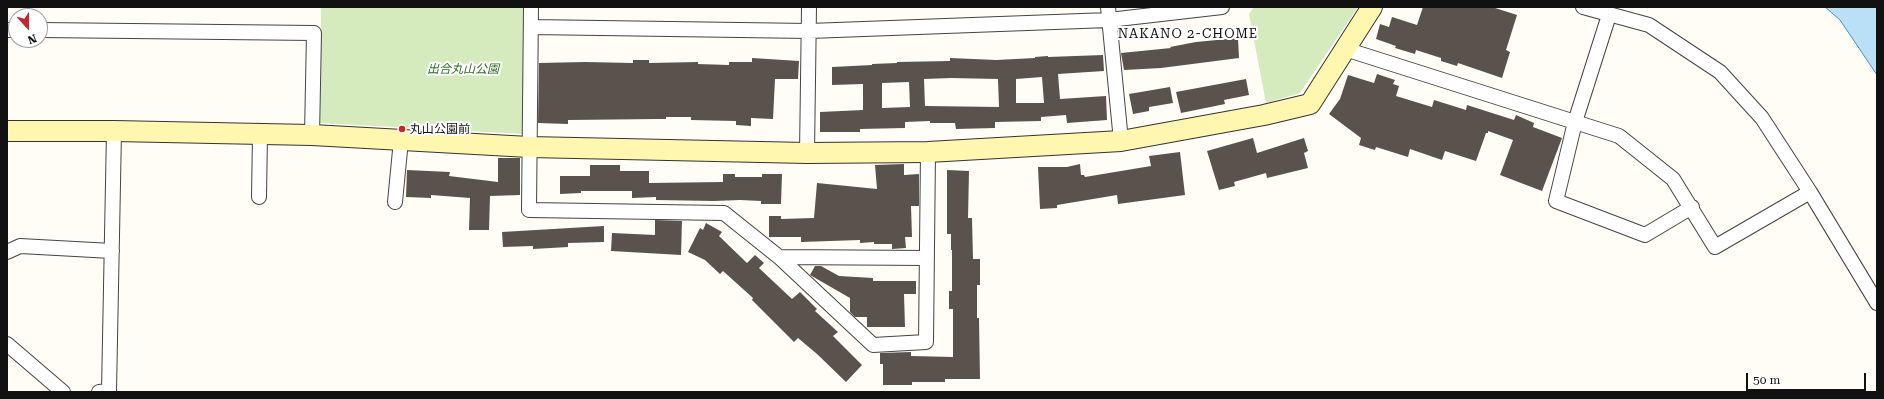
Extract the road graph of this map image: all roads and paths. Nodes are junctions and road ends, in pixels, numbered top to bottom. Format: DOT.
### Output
graph roads {
  1 [pos="531,7"];
  2 [pos="809,7"];
  3 [pos="1222,7"];
  4 [pos="1372,7"];
  5 [pos="1583,7"];
  6 [pos="1203,8"];
  7 [pos="1108,13"];
  8 [pos="1609,15"];
  9 [pos="531,27"];
  10 [pos="48,30"];
  11 [pos="809,31"];
  12 [pos="1346,49"];
  13 [pos="1575,122"];
  14 [pos="7,131"];
  15 [pos="114,131"];
  16 [pos="260,134"];
  17 [pos="312,135"];
  18 [pos="401,140"];
  19 [pos="1122,141"];
  20 [pos="529,147"];
  21 [pos="928,152"];
  22 [pos="807,153"];
  23 [pos="1810,192"];
  24 [pos="259,197"];
  25 [pos="395,202"];
  26 [pos="1692,207"];
  27 [pos="112,250"];
  28 [pos="7,252"];
  29 [pos="779,257"];
  30 [pos="927,258"];
  31 [pos="1877,304"];
  32 [pos="7,344"];
  33 [pos="63,392"];
  34 [pos="99,392"];
  1 -- 9 [label="street"];
  2 -- 11 [label="street"];
  3 -- 6 [label="street"];
  4 -- 12 [label="street"];
  5 -- 8 [label="street"];
  6 -- 7 [label="street"];
  7 -- 11 [label="street"];
  7 -- 19 [label="street"];
  8 -- 13 [label="street"];
  8 -- 23 [label="street"];
  9 -- 11 [label="street"];
  9 -- 20 [label="street"];
  10 -- 17 [label="street"];
  11 -- 22 [label="street"];
  12 -- 13 [label="street"];
  12 -- 19 [label="street"];
  13 -- 26 [label="street"];
  13 -- 26 [label="street"];
  14 -- 15 [label="street"];
  15 -- 16 [label="street"];
  15 -- 27 [label="street"];
  16 -- 17 [label="street"];
  16 -- 24 [label="street"];
  17 -- 18 [label="street"];
  18 -- 20 [label="street"];
  18 -- 25 [label="street"];
  19 -- 21 [label="street"];
  20 -- 22 [label="street"];
  20 -- 29 [label="street"];
  21 -- 22 [label="street"];
  21 -- 30 [label="street"];
  23 -- 26 [label="street"];
  23 -- 31 [label="street"];
  27 -- 28 [label="street"];
  27 -- 34 [label="street"];
  29 -- 30 [label="street"];
  29 -- 30 [label="street"];
  32 -- 33 [label="street"];
}
